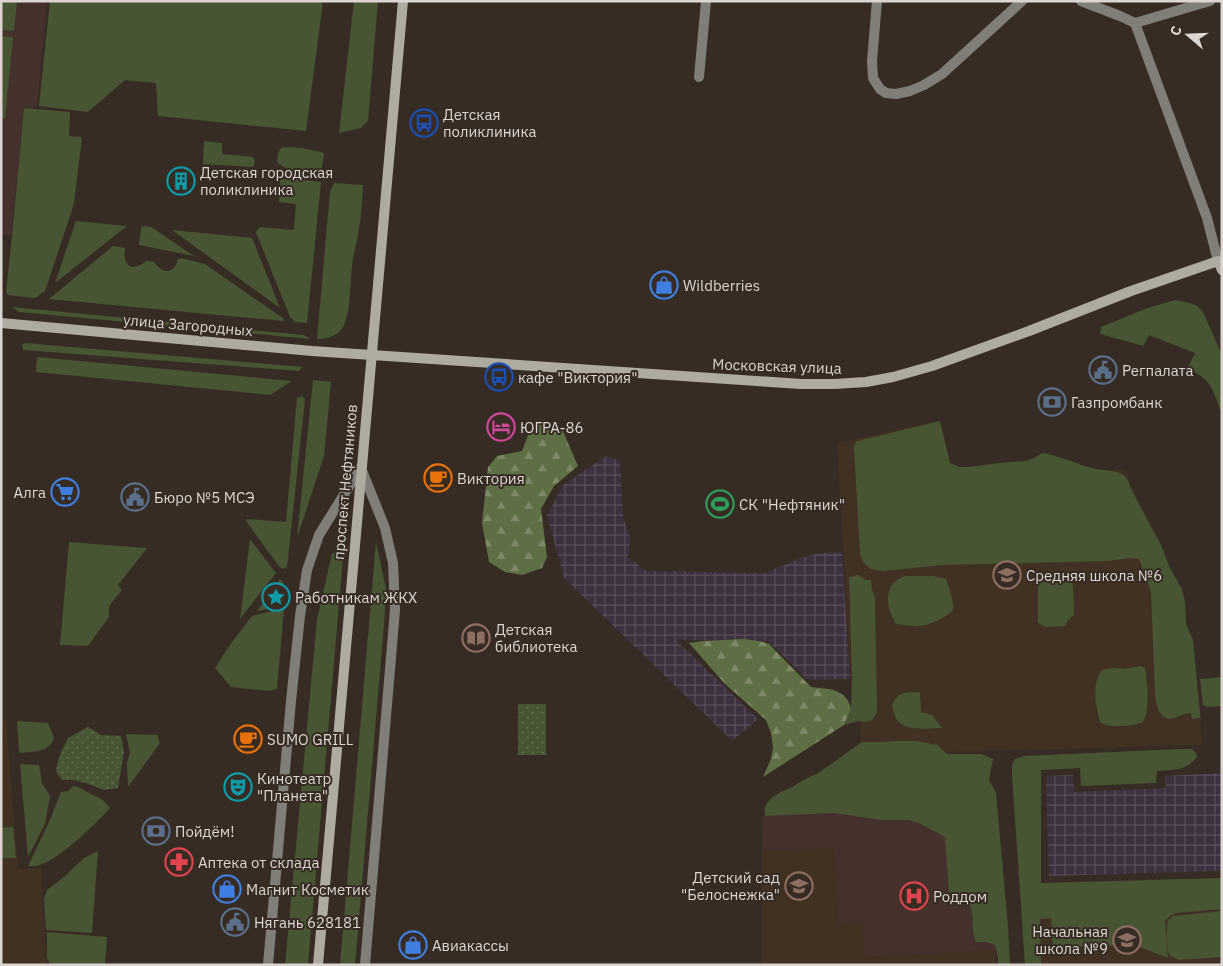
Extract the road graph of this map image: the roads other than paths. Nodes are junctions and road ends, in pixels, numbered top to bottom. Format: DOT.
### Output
graph roads {
  1 [pos="403,1"];
  2 [pos="706,1"];
  3 [pos="877,1"];
  4 [pos="1022,1"];
  5 [pos="1080,1"];
  6 [pos="1210,1"];
  7 [pos="1135,23"];
  8 [pos="699,77"];
  9 [pos="1221,264"];
  10 [pos="1,323"];
  11 [pos="371,355"];
  12 [pos="361,467"];
  13 [pos="268,965"];
  14 [pos="318,965"];
  15 [pos="365,965"];
  1 -- 11 [label="main road, проспект Нефтяников"];
  2 -- 8 [label="street"];
  3 -- 4 [label="street"];
  5 -- 7 [label="street"];
  6 -- 7 [label="street"];
  7 -- 9 [label="street"];
  9 -- 11 [label="main road, Московская улица"];
  10 -- 11 [label="main road, улица Загородных"];
  11 -- 12 [label="main road, проспект Нефтяников"];
  12 -- 13 [label="street"];
  12 -- 14 [label="main road, проспект Нефтяников"];
  12 -- 15 [label="street"];
}
